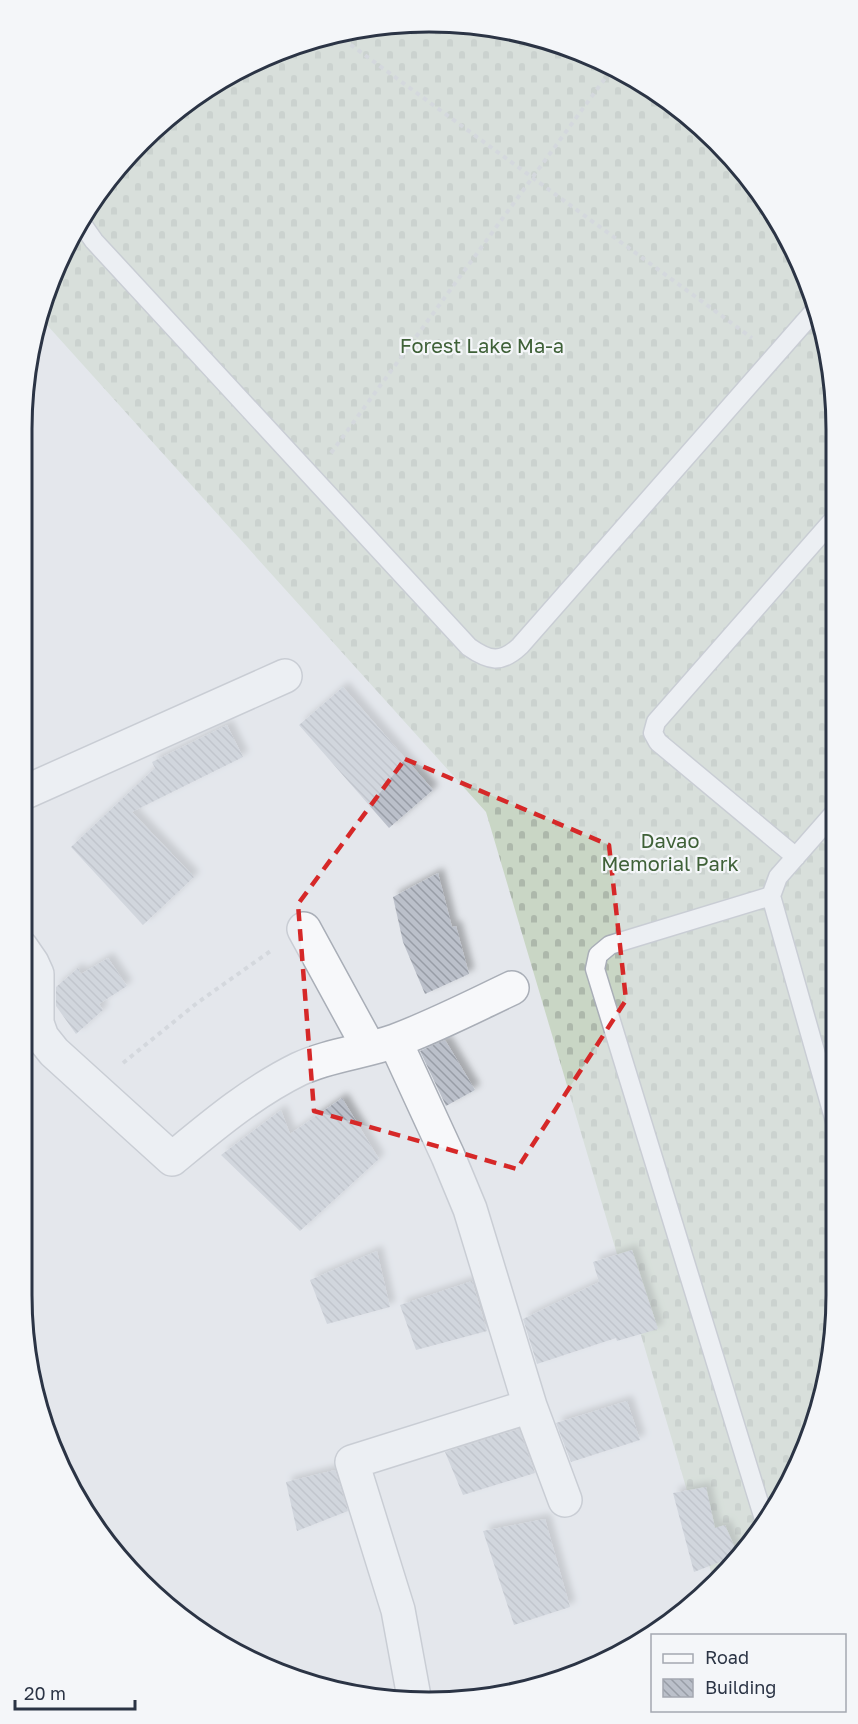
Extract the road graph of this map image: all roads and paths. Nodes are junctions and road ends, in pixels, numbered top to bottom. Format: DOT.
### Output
graph roads {
  1 [pos="345,40"];
  2 [pos="608,74"];
  3 [pos="532,177"];
  4 [pos="86,229"];
  5 [pos="810,316"];
  6 [pos="775,356"];
  7 [pos="312,477"];
  8 [pos="826,528"];
  9 [pos="285,676"];
  10 [pos="32,789"];
  11 [pos="826,823"];
  12 [pos="796,857"];
  13 [pos="771,896"];
  14 [pos="304,929"];
  15 [pos="32,963"];
  16 [pos="512,988"];
  17 [pos="382,1044"];
  18 [pos="95,1088"];
  19 [pos="826,1090"];
  20 [pos="530,1406"];
  21 [pos="565,1500"];
  22 [pos="762,1513"];
  23 [pos="413,1692"];
  1 -- 3 [label="path"];
  2 -- 3 [label="path"];
  3 -- 6 [label="path"];
  3 -- 7 [label="path"];
  4 -- 7 [label="lane"];
  5 -- 6 [label="lane"];
  6 -- 7 [label="lane"];
  8 -- 12 [label="lane"];
  9 -- 10 [label="street"];
  11 -- 12 [label="lane"];
  12 -- 13 [label="lane"];
  13 -- 19 [label="lane"];
  13 -- 22 [label="lane"];
  14 -- 17 [label="street"];
  14 -- 18 [label="path"];
  15 -- 18 [label="street"];
  16 -- 17 [label="street"];
  17 -- 18 [label="street"];
  17 -- 20 [label="street"];
  20 -- 21 [label="street"];
  20 -- 23 [label="street"];
}
